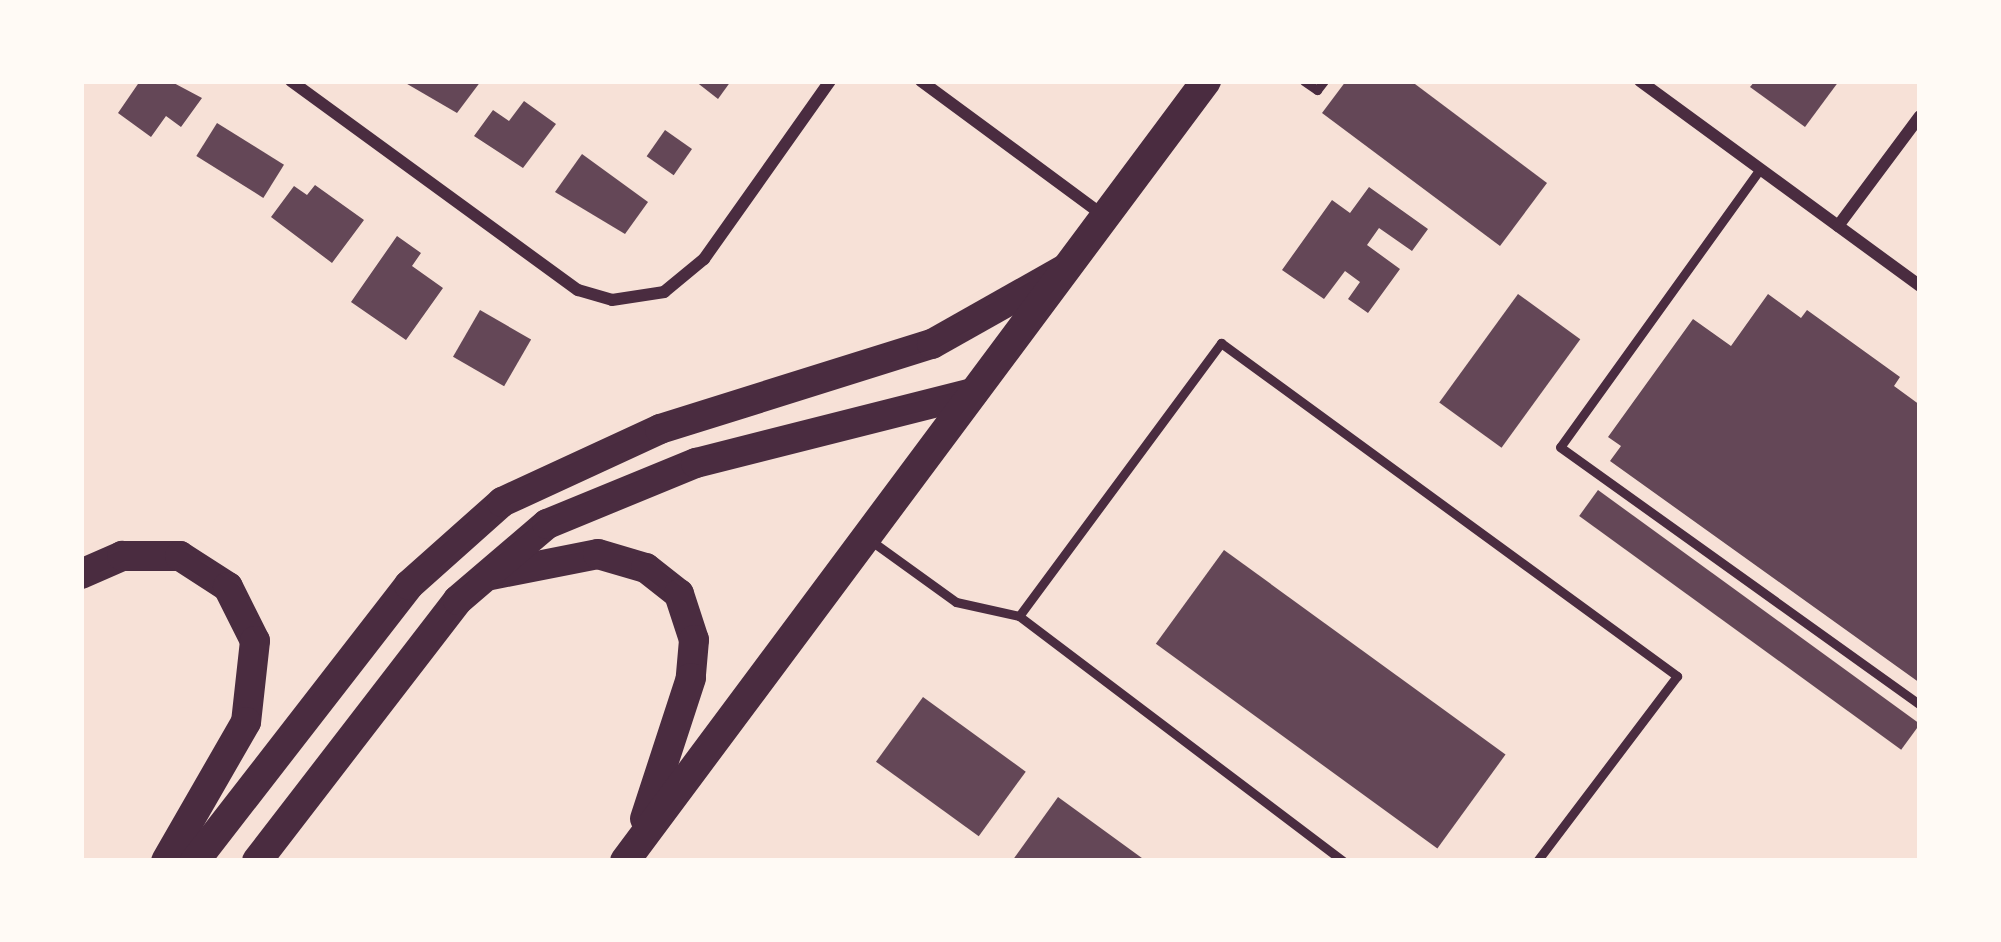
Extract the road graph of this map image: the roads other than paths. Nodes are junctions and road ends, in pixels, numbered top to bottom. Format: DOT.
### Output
graph roads {
  1 [pos="291,81"];
  2 [pos="830,81"];
  3 [pos="921,81"];
  4 [pos="1206,81"];
  5 [pos="1304,81"];
  6 [pos="1324,81"];
  7 [pos="1640,81"];
  8 [pos="1920,116"];
  9 [pos="1760,169"];
  10 [pos="1105,216"];
  11 [pos="1838,226"];
  12 [pos="1065,269"];
  13 [pos="1920,286"];
  14 [pos="974,393"];
  15 [pos="866,537"];
  16 [pos="81,574"];
  17 [pos="479,578"];
  18 [pos="1019,616"];
  19 [pos="1920,705"];
  20 [pos="630,855"];
  21 [pos="166,861"];
  22 [pos="195,861"];
  23 [pos="257,861"];
  24 [pos="1343,861"];
  25 [pos="1537,861"];
  1 -- 2 [label="street"];
  3 -- 10 [label="street"];
  4 -- 10 [label="main road"];
  5 -- 6 [label="lane"];
  7 -- 9 [label="street"];
  8 -- 11 [label="street"];
  9 -- 11 [label="street"];
  9 -- 19 [label="lane"];
  10 -- 12 [label="main road"];
  11 -- 13 [label="street"];
  12 -- 14 [label="main road"];
  12 -- 22 [label="main road"];
  14 -- 15 [label="main road"];
  14 -- 17 [label="main road"];
  15 -- 18 [label="lane"];
  15 -- 20 [label="main road"];
  16 -- 21 [label="main road"];
  17 -- 20 [label="main road"];
  17 -- 23 [label="main road"];
  18 -- 24 [label="lane"];
  18 -- 25 [label="lane"];
}
